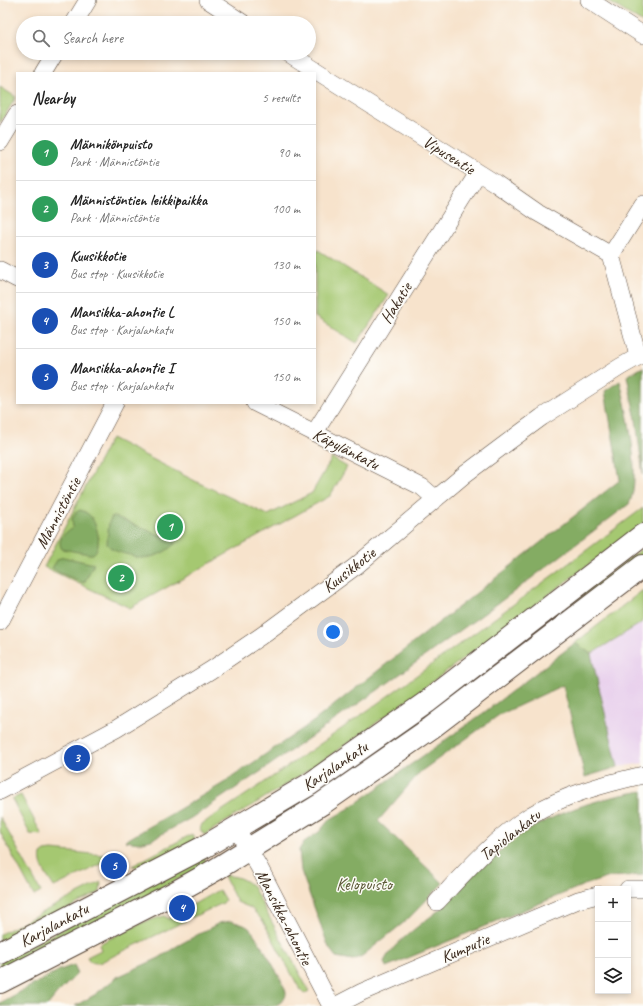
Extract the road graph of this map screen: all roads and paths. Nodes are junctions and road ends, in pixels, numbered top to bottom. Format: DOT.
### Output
graph roads {
  1 [pos="88,0"];
  2 [pos="208,0"];
  3 [pos="589,0"];
  4 [pos="78,16"];
  5 [pos="232,16"];
  6 [pos="643,35"];
  7 [pos="51,60"];
  8 [pos="297,60"];
  9 [pos="44,72"];
  10 [pos="312,72"];
  11 [pos="316,75"];
  12 [pos="16,116"];
  13 [pos="0,142"];
  14 [pos="478,173"];
  15 [pos="643,204"];
  16 [pos="612,255"];
  17 [pos="0,270"];
  18 [pos="16,278"];
  19 [pos="640,355"];
  20 [pos="114,404"];
  21 [pos="257,404"];
  22 [pos="315,432"];
  23 [pos="436,499"];
  24 [pos="643,535"];
  25 [pos="643,566"];
  26 [pos="0,622"];
  27 [pos="643,775"];
  28 [pos="0,791"];
  29 [pos="236,828"];
  30 [pos="249,849"];
  31 [pos="631,889"];
  32 [pos="643,889"];
  33 [pos="595,896"];
  34 [pos="437,902"];
  35 [pos="0,954"];
  36 [pos="0,982"];
  37 [pos="331,1006"];
  38 [pos="334,1006"];
  1 -- 4 [label="street"];
  2 -- 5 [label="street"];
  3 -- 6 [label="street"];
  7 -- 9 [label="street"];
  8 -- 10 [label="street, Vipusentie"];
  11 -- 14 [label="street, Vipusentie"];
  12 -- 13 [label="street"];
  14 -- 16 [label="street, Vipusentie"];
  14 -- 22 [label="street, Hakatie"];
  15 -- 16 [label="street"];
  16 -- 19 [label="street"];
  17 -- 18 [label="street"];
  19 -- 23 [label="street, Kuusikkotie"];
  20 -- 26 [label="street, Männistöntie"];
  21 -- 22 [label="street, Käpylänkatu"];
  22 -- 23 [label="street, Käpylänkatu"];
  23 -- 28 [label="street, Kuusikkotie"];
  24 -- 29 [label="main road, Karjalankatu"];
  25 -- 30 [label="main road, Karjalankatu"];
  27 -- 34 [label="street, Tapiolankatu"];
  29 -- 30 [label="street, Mansikka-ahontie"];
  29 -- 35 [label="main road, Karjalankatu"];
  30 -- 36 [label="main road, Karjalankatu"];
  30 -- 37 [label="street, Mansikka-ahontie"];
  31 -- 32 [label="street"];
  33 -- 38 [label="street, Kumputie"];
}
